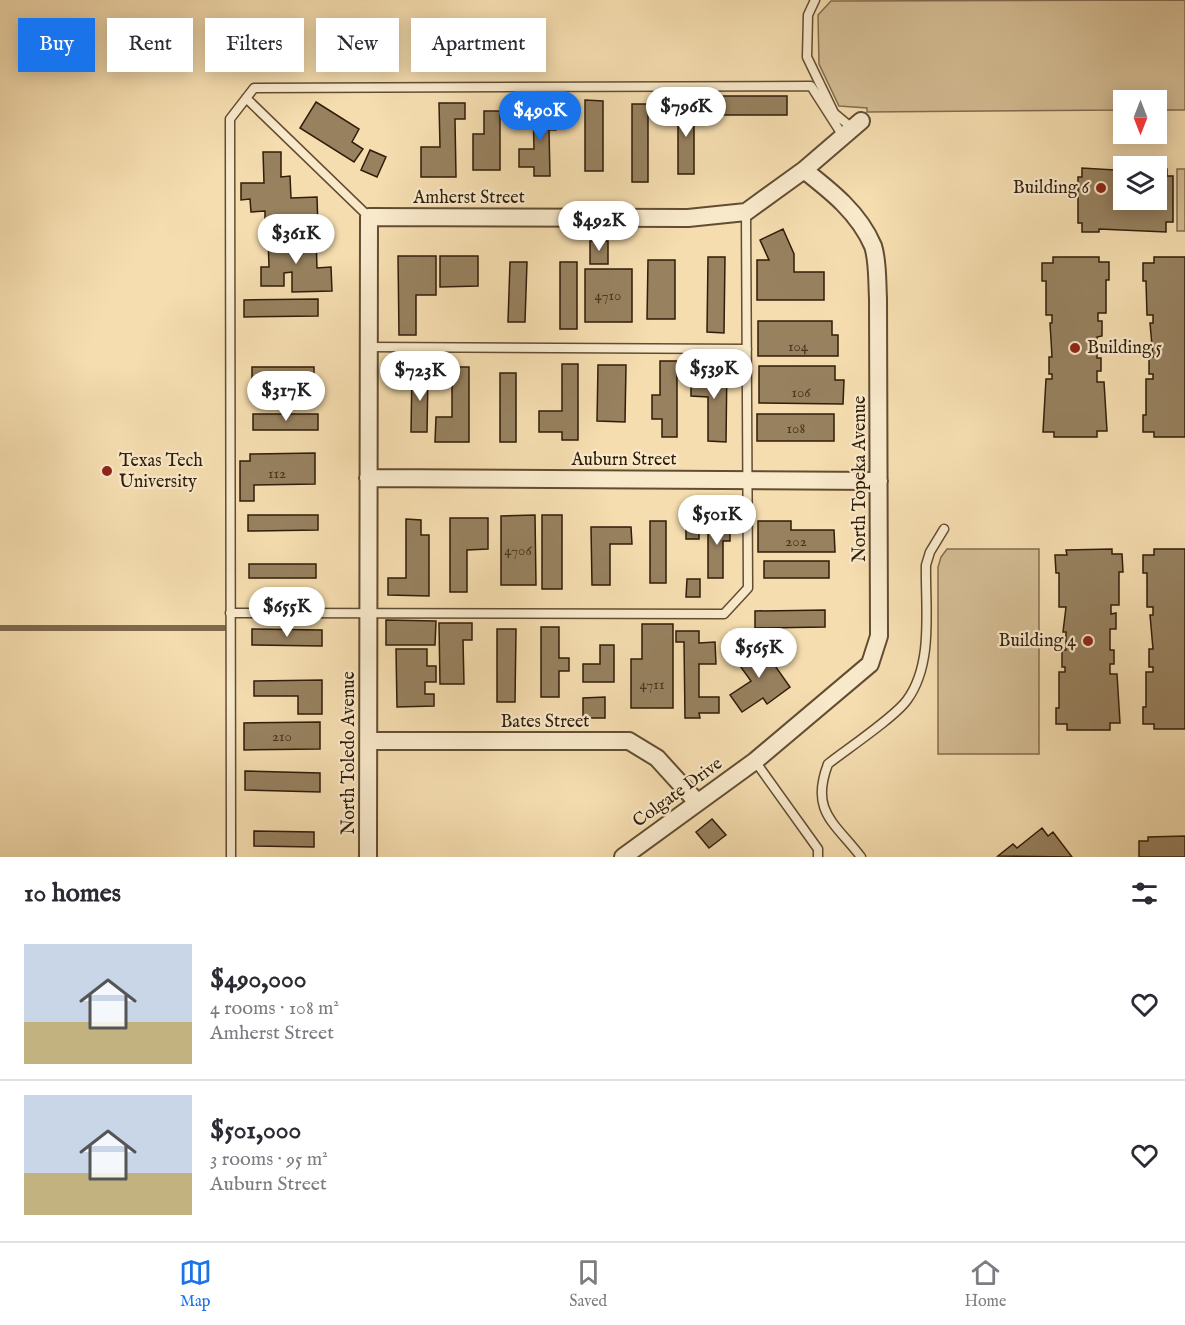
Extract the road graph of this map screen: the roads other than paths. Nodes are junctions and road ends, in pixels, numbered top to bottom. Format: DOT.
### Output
graph roads {
  1 [pos="814,0"];
  2 [pos="246,98"];
  3 [pos="852,128"];
  4 [pos="804,170"];
  5 [pos="746,212"];
  6 [pos="369,217"];
  7 [pos="368,347"];
  8 [pos="747,349"];
  9 [pos="368,478"];
  10 [pos="748,481"];
  11 [pos="879,482"];
  12 [pos="944,529"];
  13 [pos="230,614"];
  14 [pos="368,614"];
  15 [pos="369,741"];
  16 [pos="755,761"];
  17 [pos="697,801"];
  18 [pos="231,857"];
  19 [pos="368,857"];
  20 [pos="623,857"];
  21 [pos="818,857"];
  22 [pos="861,857"];
  1 -- 3 [label="lane"];
  2 -- 3 [label="lane"];
  2 -- 6 [label="lane"];
  2 -- 13 [label="lane"];
  3 -- 4 [label="street"];
  4 -- 5 [label="street"];
  4 -- 11 [label="street, North Topeka Avenue"];
  5 -- 6 [label="street, Amherst Street"];
  5 -- 8 [label="lane"];
  6 -- 7 [label="street, North Toledo Avenue"];
  7 -- 8 [label="lane"];
  7 -- 9 [label="street, North Toledo Avenue"];
  8 -- 10 [label="lane"];
  9 -- 10 [label="street, Auburn Street"];
  9 -- 14 [label="street, North Toledo Avenue"];
  10 -- 11 [label="street, Auburn Street"];
  10 -- 14 [label="lane"];
  11 -- 16 [label="street, North Topeka Avenue"];
  12 -- 22 [label="lane"];
  13 -- 14 [label="lane"];
  13 -- 18 [label="lane"];
  14 -- 15 [label="street, North Toledo Avenue"];
  15 -- 17 [label="street, Bates Street"];
  15 -- 19 [label="street, North Toledo Avenue"];
  16 -- 17 [label="street, Colgate Drive"];
  16 -- 21 [label="lane"];
  17 -- 20 [label="street, Colgate Drive"];
}
